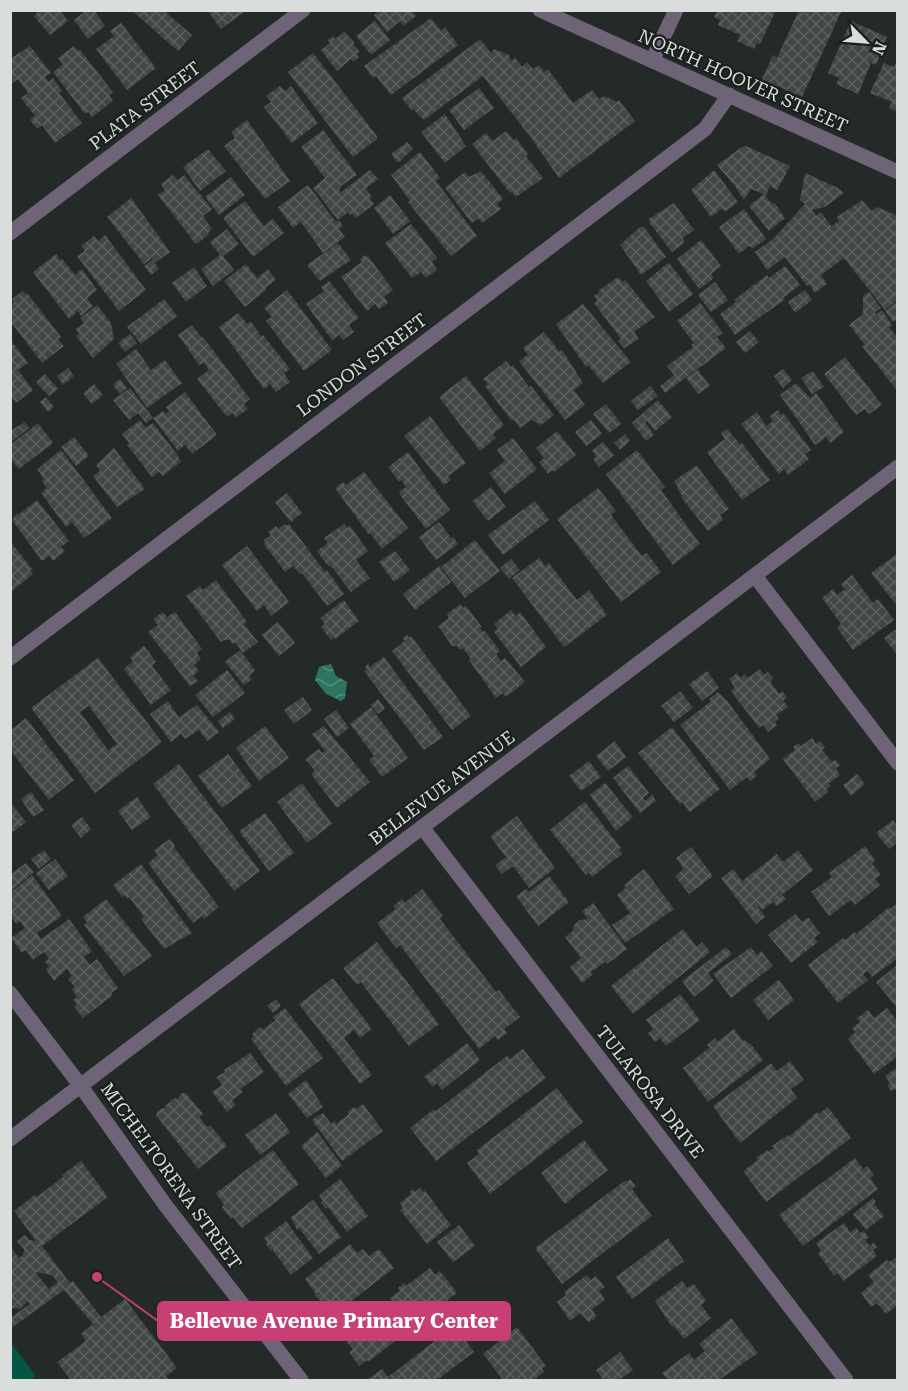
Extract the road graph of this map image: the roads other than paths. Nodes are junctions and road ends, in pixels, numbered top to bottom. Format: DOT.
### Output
graph roads {
  1 [pos="303,10"];
  2 [pos="540,10"];
  3 [pos="676,10"];
  4 [pos="652,61"];
  5 [pos="729,95"];
  6 [pos="897,172"];
  7 [pos="10,232"];
  8 [pos="897,467"];
  9 [pos="754,576"];
  10 [pos="10,658"];
  11 [pos="897,763"];
  12 [pos="422,827"];
  13 [pos="10,993"];
  14 [pos="80,1085"];
  15 [pos="10,1139"];
  16 [pos="301,1380"];
  17 [pos="846,1380"];
  1 -- 7 [label="street, PLATA STREET"];
  2 -- 4 [label="street, NORTH HOOVER STREET"];
  3 -- 4 [label="street"];
  4 -- 5 [label="street, NORTH HOOVER STREET"];
  5 -- 6 [label="street, NORTH HOOVER STREET"];
  5 -- 10 [label="street, LONDON STREET"];
  8 -- 9 [label="street, BELLEVUE AVENUE"];
  9 -- 11 [label="street"];
  9 -- 12 [label="street, BELLEVUE AVENUE"];
  12 -- 14 [label="street, BELLEVUE AVENUE"];
  12 -- 17 [label="street, TULAROSA DRIVE"];
  13 -- 14 [label="street, MICHELTORENA STREET"];
  14 -- 15 [label="street, BELLEVUE AVENUE"];
  14 -- 16 [label="street, MICHELTORENA STREET"];
}
